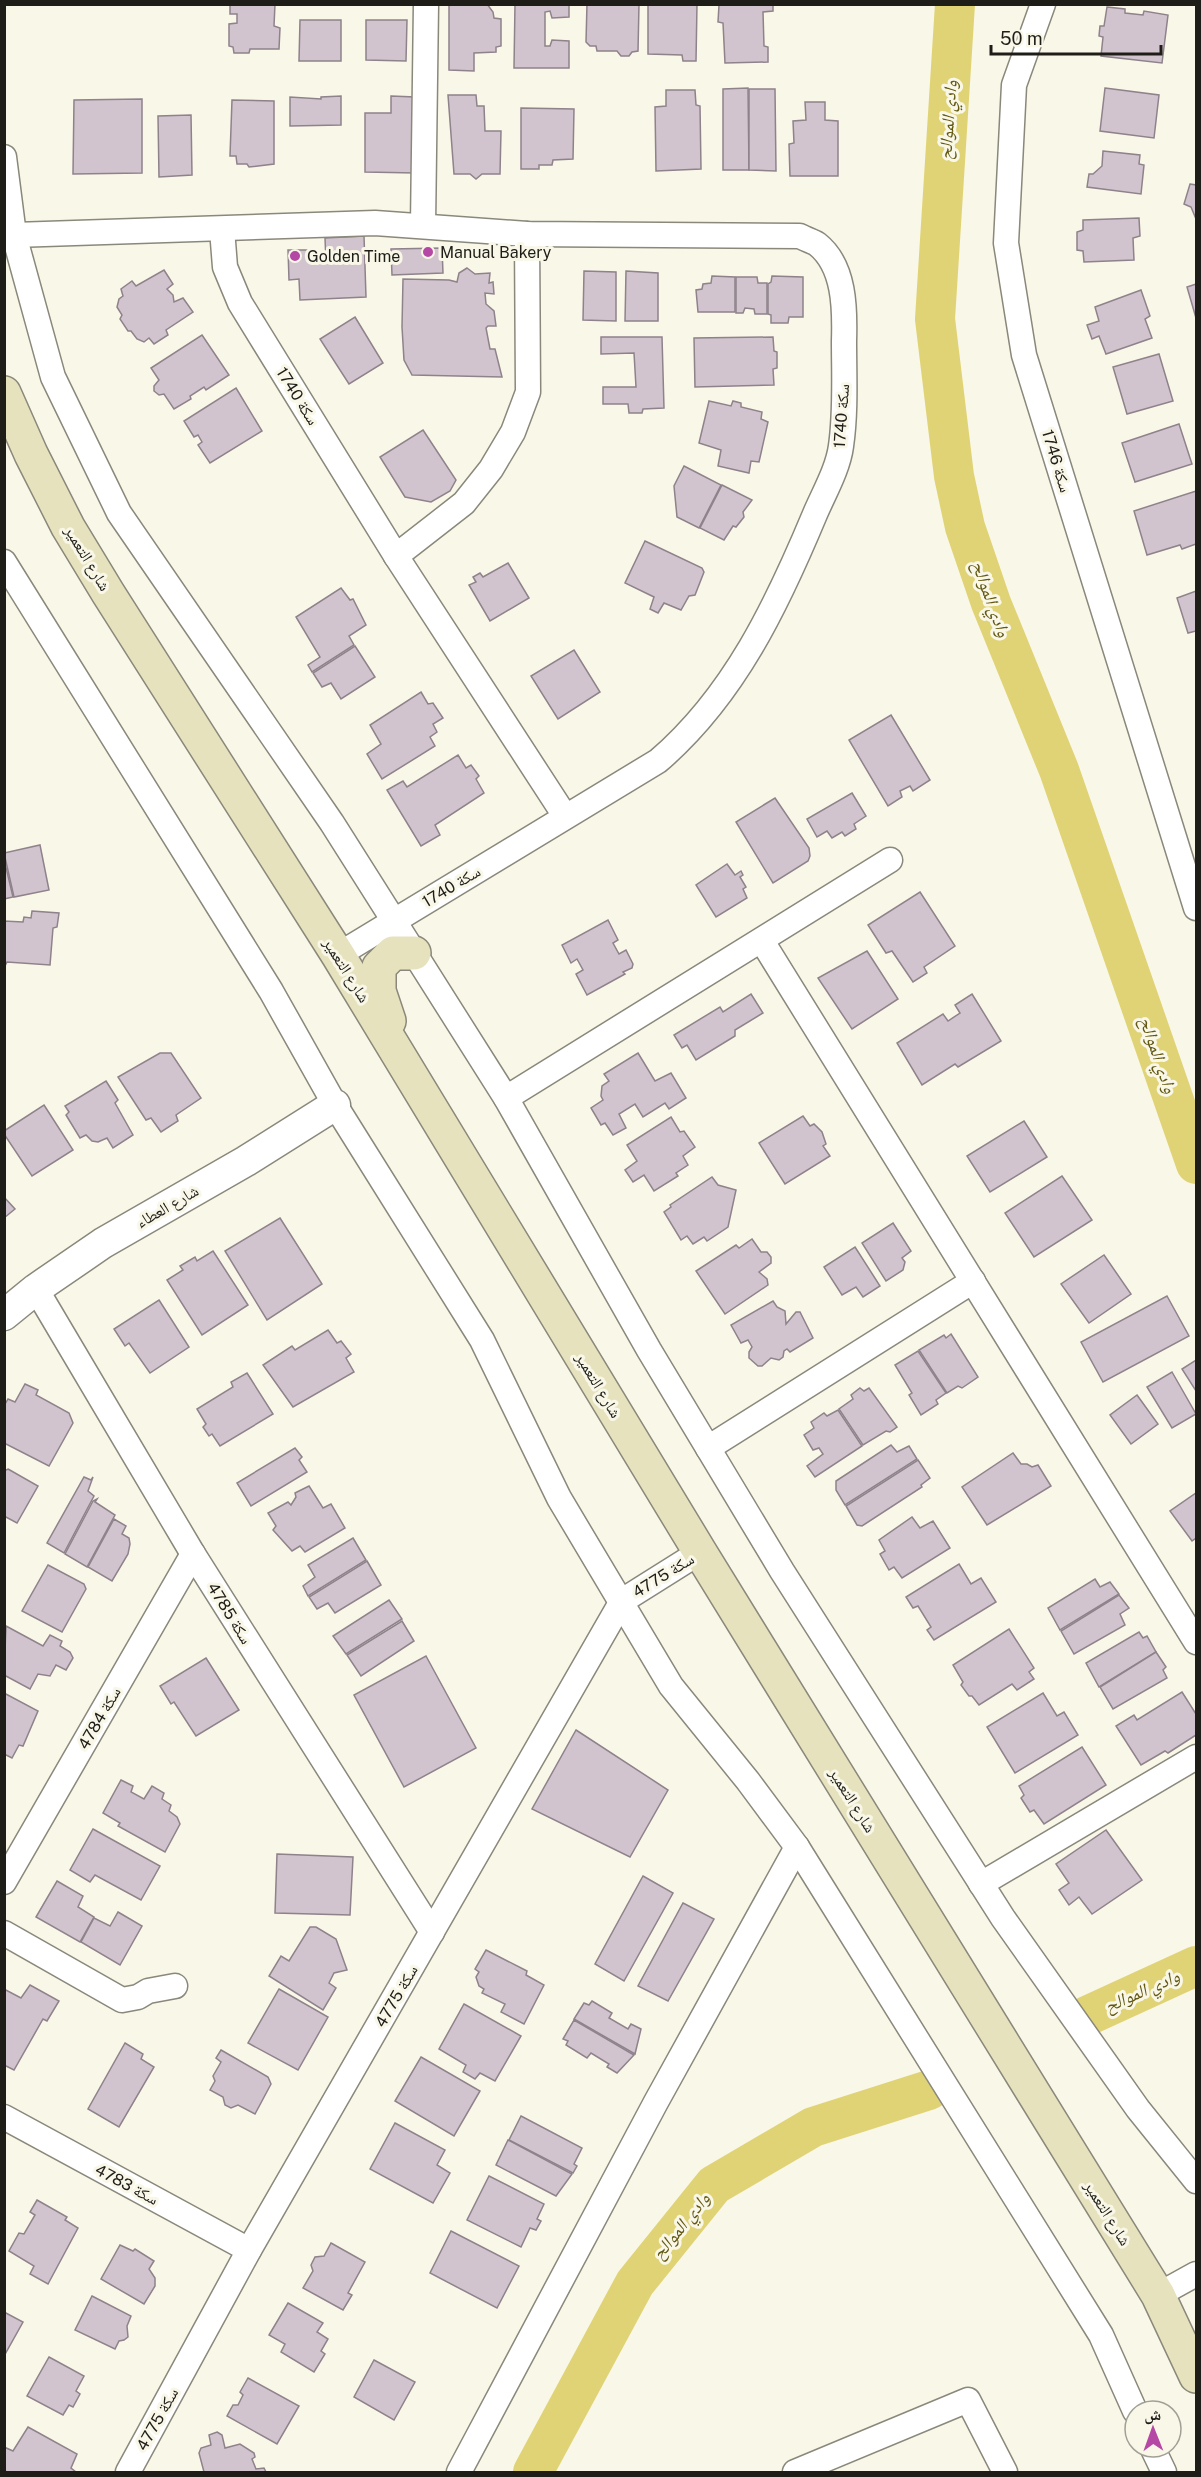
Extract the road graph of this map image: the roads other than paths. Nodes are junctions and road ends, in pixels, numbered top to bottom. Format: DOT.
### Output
graph roads {
  1 [pos="426,4"];
  2 [pos="1043,4"];
  3 [pos="4,157"];
  4 [pos="423,225"];
  5 [pos="222,229"];
  6 [pos="527,234"];
  7 [pos="14,235"];
  8 [pos="4,393"];
  9 [pos="396,556"];
  10 [pos="4,562"];
  11 [pos="565,816"];
  12 [pos="890,860"];
  13 [pos="1196,906"];
  14 [pos="394,921"];
  15 [pos="762,941"];
  16 [pos="414,952"];
  17 [pos="338,955"];
  18 [pos="394,1047"];
  19 [pos="506,1098"];
  20 [pos="335,1105"];
  21 [pos="973,1281"];
  22 [pos="36,1289"];
  23 [pos="4,1316"];
  24 [pos="708,1448"];
  25 [pos="700,1552"];
  26 [pos="193,1554"];
  27 [pos="622,1601"];
  28 [pos="1197,1642"];
  29 [pos="1197,1758"];
  30 [pos="797,1847"];
  31 [pos="4,1882"];
  32 [pos="981,1884"];
  33 [pos="432,1932"];
  34 [pos="4,1933"];
  35 [pos="175,1986"];
  36 [pos="4,2117"];
  37 [pos="1197,2181"];
  38 [pos="249,2250"];
  39 [pos="1197,2274"];
  40 [pos="1158,2295"];
  41 [pos="1197,2376"];
  42 [pos="1130,2399"];
  43 [pos="128,2472"];
  44 [pos="459,2472"];
  45 [pos="795,2472"];
  46 [pos="1005,2472"];
  1 -- 4 [label="street"];
  2 -- 13 [label="street, سكة 1746"];
  3 -- 7 [label="street"];
  4 -- 5 [label="street, سكة 1740"];
  4 -- 6 [label="street, سكة 1740"];
  5 -- 7 [label="street, سكة 1740"];
  5 -- 9 [label="street, سكة 1740"];
  6 -- 9 [label="street"];
  6 -- 11 [label="street, سكة 1740"];
  7 -- 14 [label="street"];
  8 -- 17 [label="main road, شارع التعمير"];
  9 -- 11 [label="street, سكة 1740"];
  10 -- 20 [label="street"];
  11 -- 14 [label="street, سكة 1740"];
  12 -- 15 [label="street"];
  14 -- 16 [label="street"];
  14 -- 17 [label="street, سكة 1740"];
  15 -- 19 [label="street"];
  15 -- 21 [label="street"];
  16 -- 18 [label="main road"];
  16 -- 19 [label="street"];
  17 -- 18 [label="main road, شارع التعمير"];
  18 -- 25 [label="main road, شارع التعمير"];
  19 -- 24 [label="street"];
  20 -- 22 [label="street, شارع العطاء"];
  20 -- 27 [label="street"];
  21 -- 24 [label="street"];
  21 -- 28 [label="street"];
  22 -- 23 [label="street, شارع العطاء"];
  22 -- 26 [label="street, سكة 4785"];
  24 -- 32 [label="street"];
  25 -- 27 [label="street, سكة 4775"];
  25 -- 40 [label="main road, شارع التعمير"];
  26 -- 31 [label="street, سكة 4784"];
  26 -- 33 [label="street, سكة 4785"];
  27 -- 30 [label="street"];
  27 -- 33 [label="street, سكة 4775"];
  29 -- 32 [label="street"];
  30 -- 42 [label="street"];
  30 -- 44 [label="street"];
  32 -- 37 [label="street"];
  33 -- 38 [label="street, سكة 4775"];
  34 -- 35 [label="street"];
  36 -- 38 [label="street, سكة 4783"];
  38 -- 43 [label="street, سكة 4775"];
  39 -- 40 [label="street"];
  40 -- 41 [label="main road, شارع التعمير"];
  45 -- 46 [label="street"];
}
